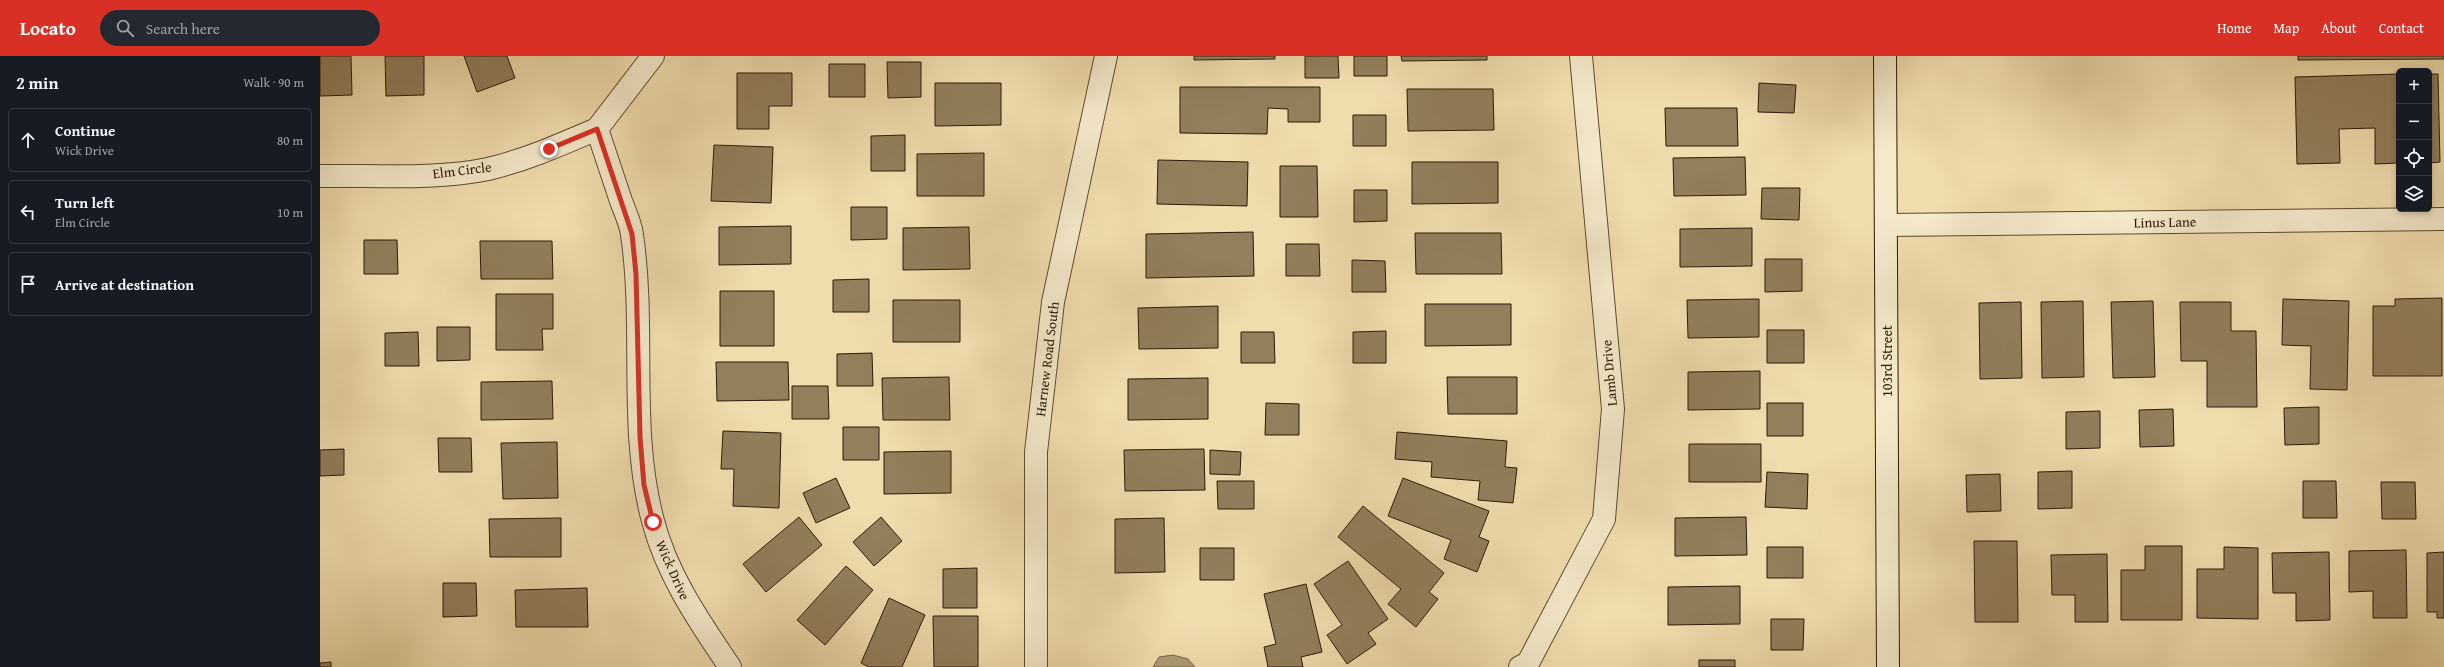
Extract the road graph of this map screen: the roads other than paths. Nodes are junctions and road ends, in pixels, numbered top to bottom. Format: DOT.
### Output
graph roads {
  1 [pos="653,56"];
  2 [pos="1106,56"];
  3 [pos="1581,56"];
  4 [pos="1885,56"];
  5 [pos="597,129"];
  6 [pos="320,176"];
  7 [pos="2444,219"];
  8 [pos="1886,225"];
  9 [pos="730,667"];
  10 [pos="1036,667"];
  11 [pos="1520,667"];
  12 [pos="1888,667"];
  1 -- 5 [label="street"];
  2 -- 10 [label="street, Harnew Road South"];
  3 -- 11 [label="street, Lamb Drive"];
  4 -- 8 [label="street, 103rd Street"];
  5 -- 6 [label="street, Elm Circle"];
  5 -- 9 [label="street, Wick Drive"];
  7 -- 8 [label="street, Linus Lane"];
  8 -- 12 [label="street, 103rd Street"];
}
